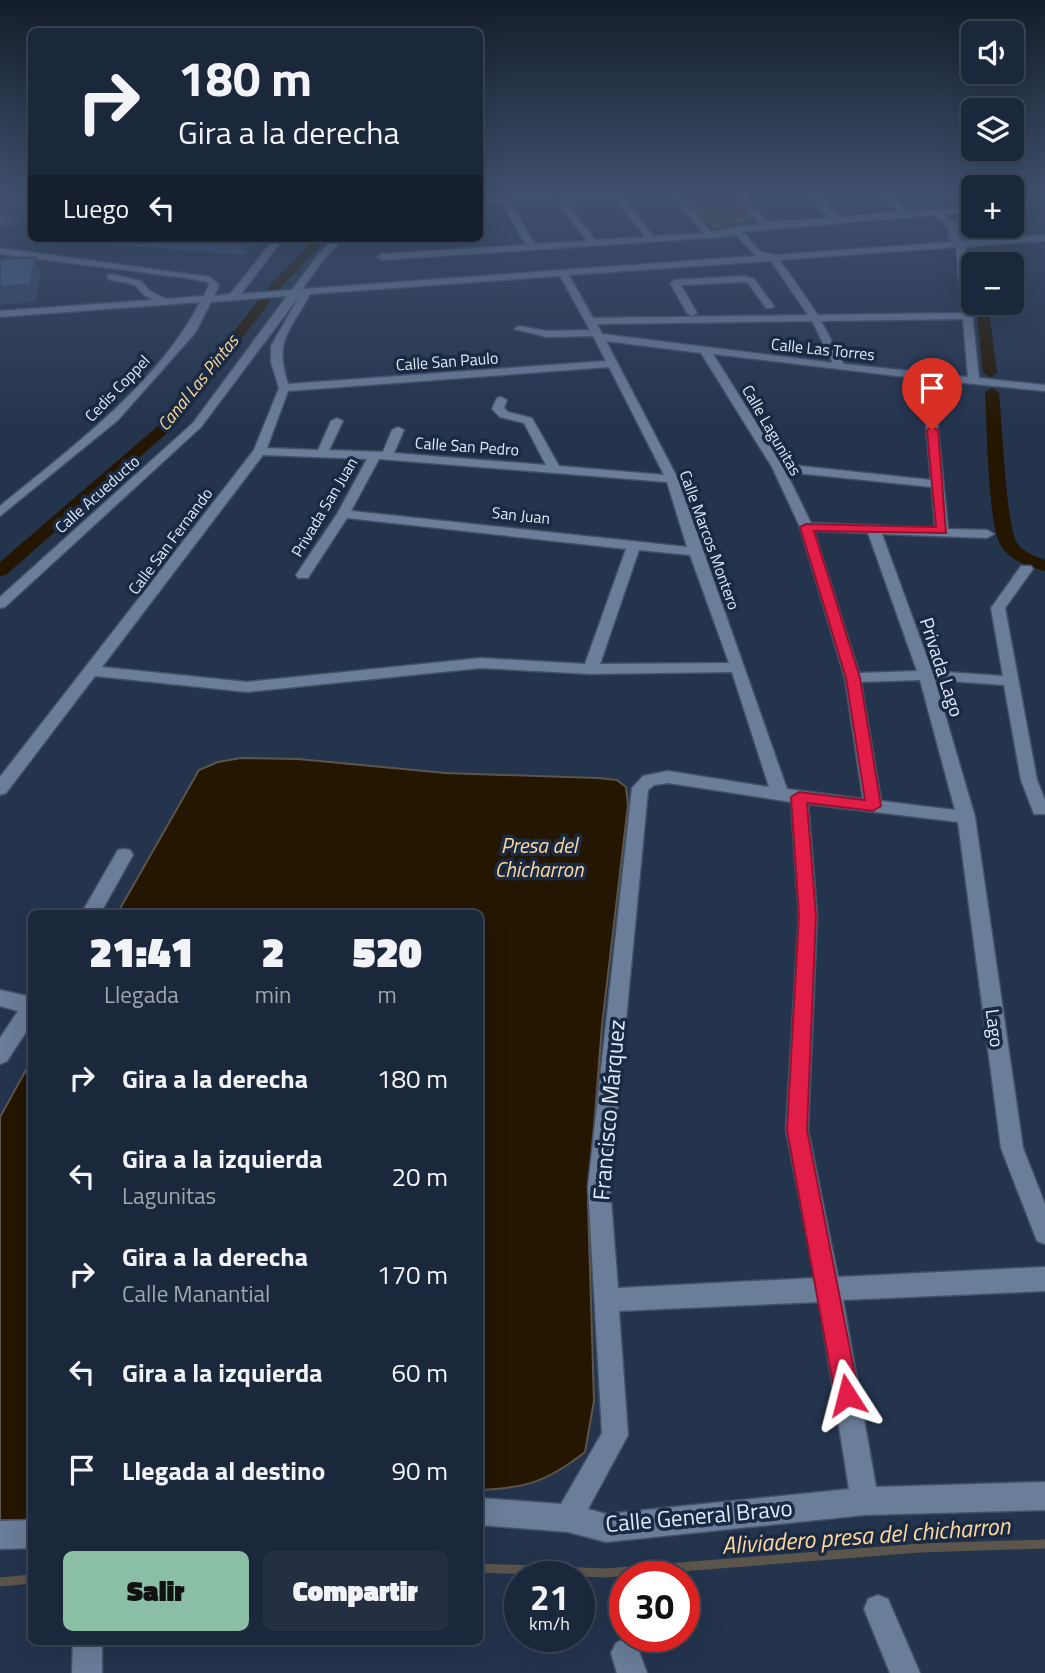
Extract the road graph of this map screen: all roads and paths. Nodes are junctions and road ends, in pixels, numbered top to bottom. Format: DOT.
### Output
graph roads {
  1 [pos="64,270"];
  2 [pos="149,270"];
  3 [pos="254,270"];
  4 [pos="313,270"];
  5 [pos="588,270"];
  6 [pos="704,270"];
  7 [pos="782,270"];
  8 [pos="963,270"];
  9 [pos="562,272"];
  10 [pos="187,275"];
  11 [pos="710,280"];
  12 [pos="138,283"];
  13 [pos="152,284"];
  14 [pos="187,289"];
  15 [pos="301,292"];
  16 [pos="233,297"];
  17 [pos="208,298"];
  18 [pos="163,301"];
  19 [pos="104,306"];
  20 [pos="769,306"];
  21 [pos="692,313"];
  22 [pos="0,314"];
  23 [pos="969,316"];
  24 [pos="815,318"];
  25 [pos="519,329"];
  26 [pos="595,330"];
  27 [pos="706,352"];
  28 [pos="612,364"];
  29 [pos="840,367"];
  30 [pos="927,376"];
  31 [pos="974,381"];
  32 [pos="284,388"];
  33 [pos="1045,388"];
  34 [pos="501,400"];
  35 [pos="337,421"];
  36 [pos="398,429"];
  37 [pos="260,451"];
  38 [pos="322,453"];
  39 [pos="381,456"];
  40 [pos="778,467"];
  41 [pos="554,468"];
  42 [pos="672,479"];
  43 [pos="937,484"];
  44 [pos="0,512"];
  45 [pos="343,513"];
  46 [pos="806,527"];
  47 [pos="874,531"];
  48 [pos="942,531"];
  49 [pos="986,534"];
  50 [pos="634,545"];
  51 [pos="695,552"];
  52 [pos="1026,569"];
  53 [pos="303,575"];
  54 [pos="0,604"];
  55 [pos="738,667"];
  56 [pos="591,669"];
  57 [pos="92,671"];
  58 [pos="926,676"];
  59 [pos="853,678"];
  60 [pos="1011,681"];
  61 [pos="0,789"];
  62 [pos="789,795"];
  63 [pos="873,806"];
  64 [pos="1040,810"];
  65 [pos="966,817"];
  66 [pos="124,855"];
  67 [pos="92,910"];
  68 [pos="0,998"];
  69 [pos="28,1005"];
  70 [pos="28,1011"];
  71 [pos="0,1055"];
  72 [pos="1045,1233"];
  73 [pos="1045,1279"];
  74 [pos="829,1290"];
  75 [pos="607,1300"];
  76 [pos="1045,1496"];
  77 [pos="865,1502"];
  78 [pos="483,1512"];
  79 [pos="568,1518"];
  80 [pos="28,1534"];
  81 [pos="0,1535"];
  82 [pos="878,1609"];
  83 [pos="88,1645"];
  84 [pos="87,1673"];
  85 [pos="905,1673"];
  1 -- 12 [label="street"];
  2 -- 10 [label="street"];
  3 -- 16 [label="street"];
  4 -- 15 [label="street, Calle Acueducto"];
  5 -- 9 [label="street"];
  6 -- 11 [label="street"];
  7 -- 24 [label="street"];
  8 -- 23 [label="street"];
  9 -- 15 [label="street"];
  9 -- 26 [label="street, Calle Marcos Montero"];
  10 -- 12 [label="street"];
  10 -- 17 [label="street"];
  11 -- 20 [label="street"];
  11 -- 21 [label="street"];
  12 -- 13 [label="street"];
  12 -- 18 [label="street"];
  12 -- 19 [label="street"];
  14 -- 17 [label="street"];
  15 -- 16 [label="street"];
  15 -- 32 [label="street"];
  15 -- 54 [label="street, Calle Acueducto"];
  16 -- 17 [label="street"];
  17 -- 18 [label="street"];
  17 -- 44 [label="street, Cedis Coppel"];
  18 -- 19 [label="street"];
  19 -- 22 [label="street"];
  23 -- 24 [label="street"];
  23 -- 31 [label="street"];
  24 -- 26 [label="street"];
  24 -- 29 [label="street"];
  25 -- 26 [label="street"];
  26 -- 27 [label="street, Calle Las Torres"];
  26 -- 28 [label="street, Calle Marcos Montero"];
  27 -- 29 [label="street, Calle Las Torres"];
  27 -- 40 [label="street, Calle Lagunitas"];
  28 -- 32 [label="street, Calle San Paulo"];
  28 -- 42 [label="street, Calle Marcos Montero"];
  29 -- 30 [label="street, Calle Las Torres"];
  30 -- 31 [label="street, Calle Las Torres"];
  30 -- 43 [label="street"];
  31 -- 33 [label="street, Calle Las Torres"];
  32 -- 37 [label="street, Calle San Fernando"];
  34 -- 41 [label="street"];
  35 -- 38 [label="street"];
  36 -- 39 [label="street, Privada San Juan"];
  37 -- 38 [label="street, Calle San Pedro"];
  37 -- 57 [label="street, Calle San Fernando"];
  38 -- 39 [label="street, Calle San Pedro"];
  39 -- 41 [label="street, Calle San Pedro"];
  39 -- 45 [label="street, Privada San Juan"];
  40 -- 43 [label="street"];
  40 -- 46 [label="street, Calle Lagunitas"];
  41 -- 42 [label="street, Calle San Pedro"];
  42 -- 51 [label="street, Calle Marcos Montero"];
  43 -- 48 [label="street"];
  45 -- 50 [label="street, San Juan"];
  45 -- 53 [label="street, Privada San Juan"];
  46 -- 47 [label="street"];
  46 -- 59 [label="street, Calle Lagunitas"];
  47 -- 48 [label="street"];
  47 -- 58 [label="street, Privada Lago"];
  48 -- 49 [label="street"];
  50 -- 51 [label="street, San Juan"];
  50 -- 56 [label="street"];
  51 -- 55 [label="street, Calle Marcos Montero"];
  52 -- 60 [label="street"];
  55 -- 56 [label="street"];
  55 -- 62 [label="street, Calle Marcos Montero"];
  56 -- 57 [label="street"];
  57 -- 61 [label="street, Calle San Fernando"];
  58 -- 59 [label="street"];
  58 -- 60 [label="street"];
  58 -- 65 [label="street, Privada Lago"];
  59 -- 63 [label="street, Calle Lagunitas"];
  60 -- 64 [label="street"];
  62 -- 63 [label="street"];
  62 -- 74 [label="street, Calle Marcos Montero"];
  62 -- 75 [label="street, Francisco Márquez"];
  63 -- 65 [label="street"];
  65 -- 72 [label="street, Lago"];
  66 -- 67 [label="street"];
  68 -- 69 [label="street"];
  70 -- 71 [label="street"];
  73 -- 74 [label="street"];
  74 -- 75 [label="street"];
  74 -- 77 [label="street, Calle Marcos Montero"];
  75 -- 79 [label="street, Francisco Márquez"];
  76 -- 77 [label="street, Calle General Bravo"];
  77 -- 79 [label="street, Calle General Bravo"];
  78 -- 79 [label="street, Calle General Bravo"];
  80 -- 81 [label="street"];
  82 -- 85 [label="street"];
  83 -- 84 [label="street"];
}
